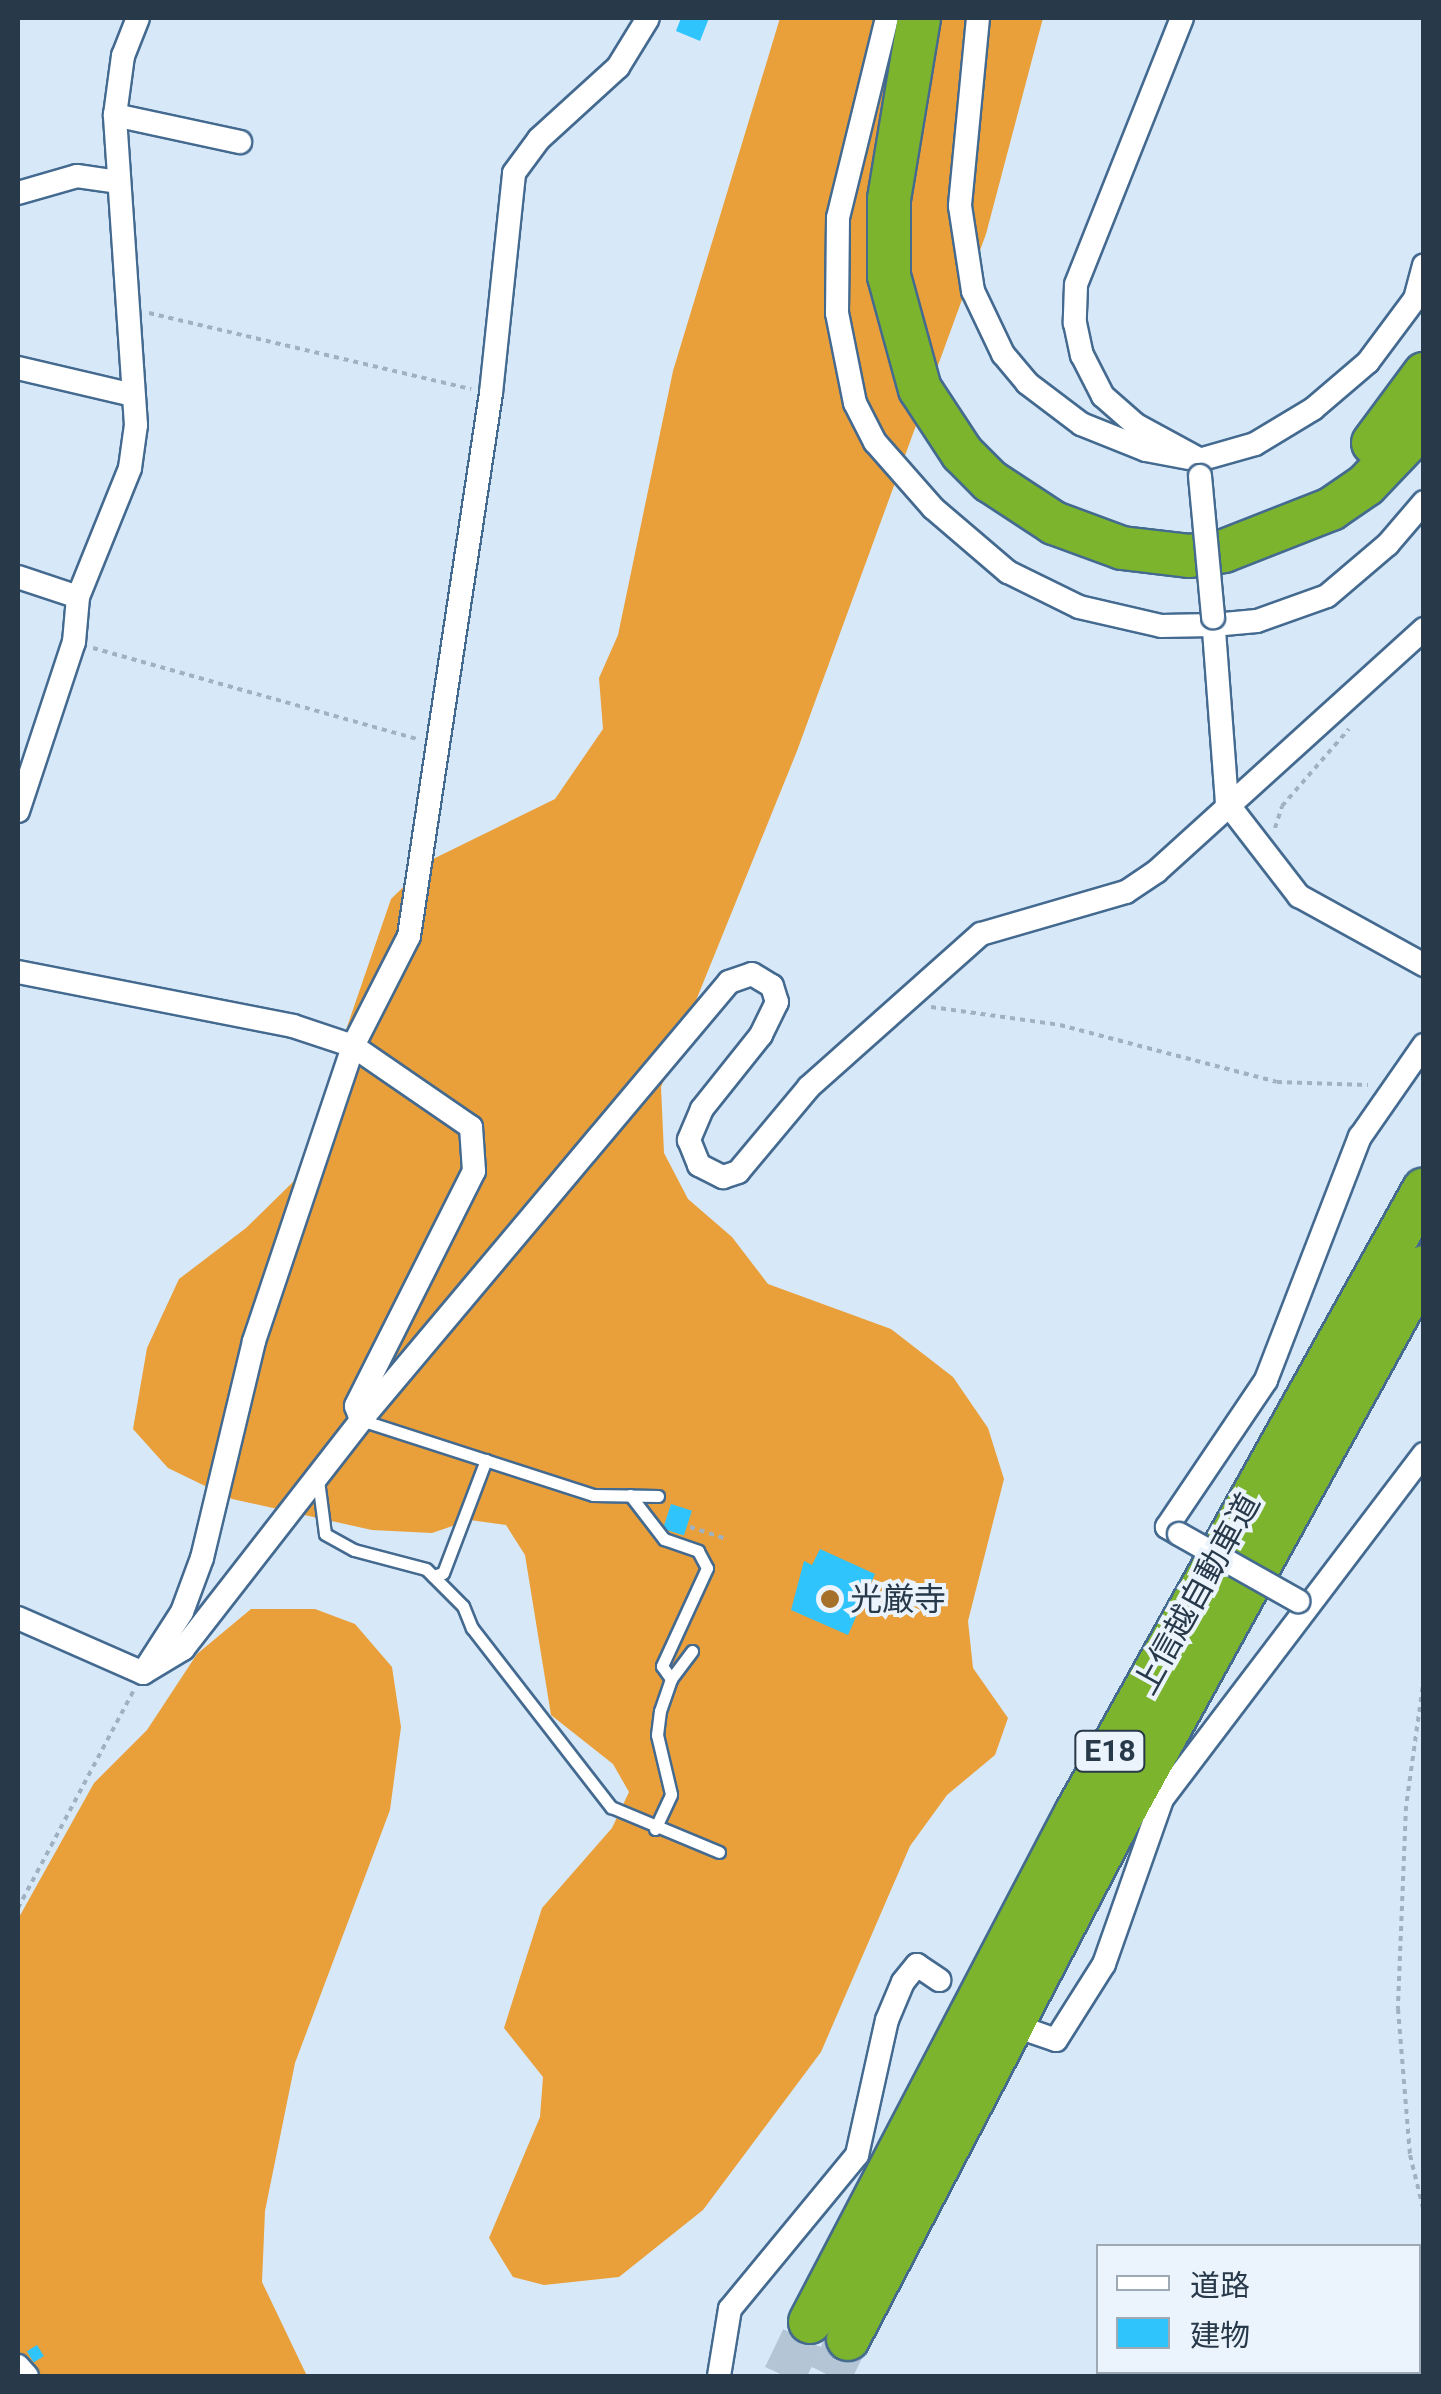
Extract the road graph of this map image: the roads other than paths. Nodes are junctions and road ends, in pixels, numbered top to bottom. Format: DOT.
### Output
graph roads {
  1 [pos="138,18"];
  2 [pos="648,18"];
  3 [pos="887,18"];
  4 [pos="919,18"];
  5 [pos="944,18"];
  6 [pos="978,18"];
  7 [pos="1182,18"];
  8 [pos="115,115"];
  9 [pos="240,142"];
  10 [pos="118,182"];
  11 [pos="18,193"];
  12 [pos="1424,265"];
  13 [pos="18,368"];
  14 [pos="1424,374"];
  15 [pos="133,395"];
  16 [pos="1424,424"];
  17 [pos="1199,468"];
  18 [pos="1424,502"];
  19 [pos="18,577"];
  20 [pos="78,597"];
  21 [pos="1213,621"];
  22 [pos="1424,629"];
  23 [pos="1227,804"];
  24 [pos="18,811"];
  25 [pos="1424,965"];
  26 [pos="18,972"];
  27 [pos="1424,1045"];
  28 [pos="353,1046"];
  29 [pos="1424,1188"];
  30 [pos="1424,1266"];
  31 [pos="361,1420"];
  32 [pos="1424,1454"];
  33 [pos="486,1460"];
  34 [pos="317,1475"];
  35 [pos="630,1496"];
  36 [pos="658,1496"];
  37 [pos="432,1576"];
  38 [pos="1303,1604"];
  39 [pos="18,1618"];
  40 [pos="692,1652"];
  41 [pos="143,1673"];
  42 [pos="671,1679"];
  43 [pos="655,1830"];
  44 [pos="719,1852"];
  45 [pos="939,1980"];
  46 [pos="1033,2032"];
  47 [pos="18,2366"];
  48 [pos="27,2376"];
  49 [pos="719,2376"];
  1 -- 8 [label="street"];
  2 -- 28 [label="street"];
  3 -- 21 [label="street"];
  4 -- 16 [label="highway"];
  5 -- 14 [label="highway"];
  6 -- 17 [label="street"];
  7 -- 17 [label="street"];
  8 -- 9 [label="street"];
  8 -- 10 [label="street"];
  10 -- 11 [label="street"];
  10 -- 15 [label="street"];
  12 -- 17 [label="street"];
  13 -- 15 [label="street"];
  15 -- 20 [label="street"];
  17 -- 21 [label="street, bridge"];
  18 -- 21 [label="street"];
  19 -- 20 [label="street"];
  20 -- 24 [label="street"];
  21 -- 23 [label="street"];
  22 -- 23 [label="street"];
  23 -- 25 [label="street"];
  23 -- 31 [label="street"];
  26 -- 28 [label="street"];
  27 -- 38 [label="street, bridge"];
  28 -- 31 [label="street"];
  28 -- 41 [label="street"];
  29 -- 30 [label="highway, 上信越自動車道 / E18"];
  31 -- 33 [label="lane"];
  31 -- 34 [label="street"];
  32 -- 38 [label="street"];
  33 -- 35 [label="lane"];
  33 -- 37 [label="lane"];
  34 -- 37 [label="lane"];
  34 -- 41 [label="street"];
  35 -- 36 [label="lane"];
  35 -- 42 [label="lane"];
  37 -- 43 [label="lane"];
  38 -- 46 [label="street"];
  39 -- 41 [label="street"];
  40 -- 42 [label="lane"];
  42 -- 43 [label="lane"];
  43 -- 44 [label="lane"];
  45 -- 49 [label="street"];
  47 -- 48 [label="street"];
}
